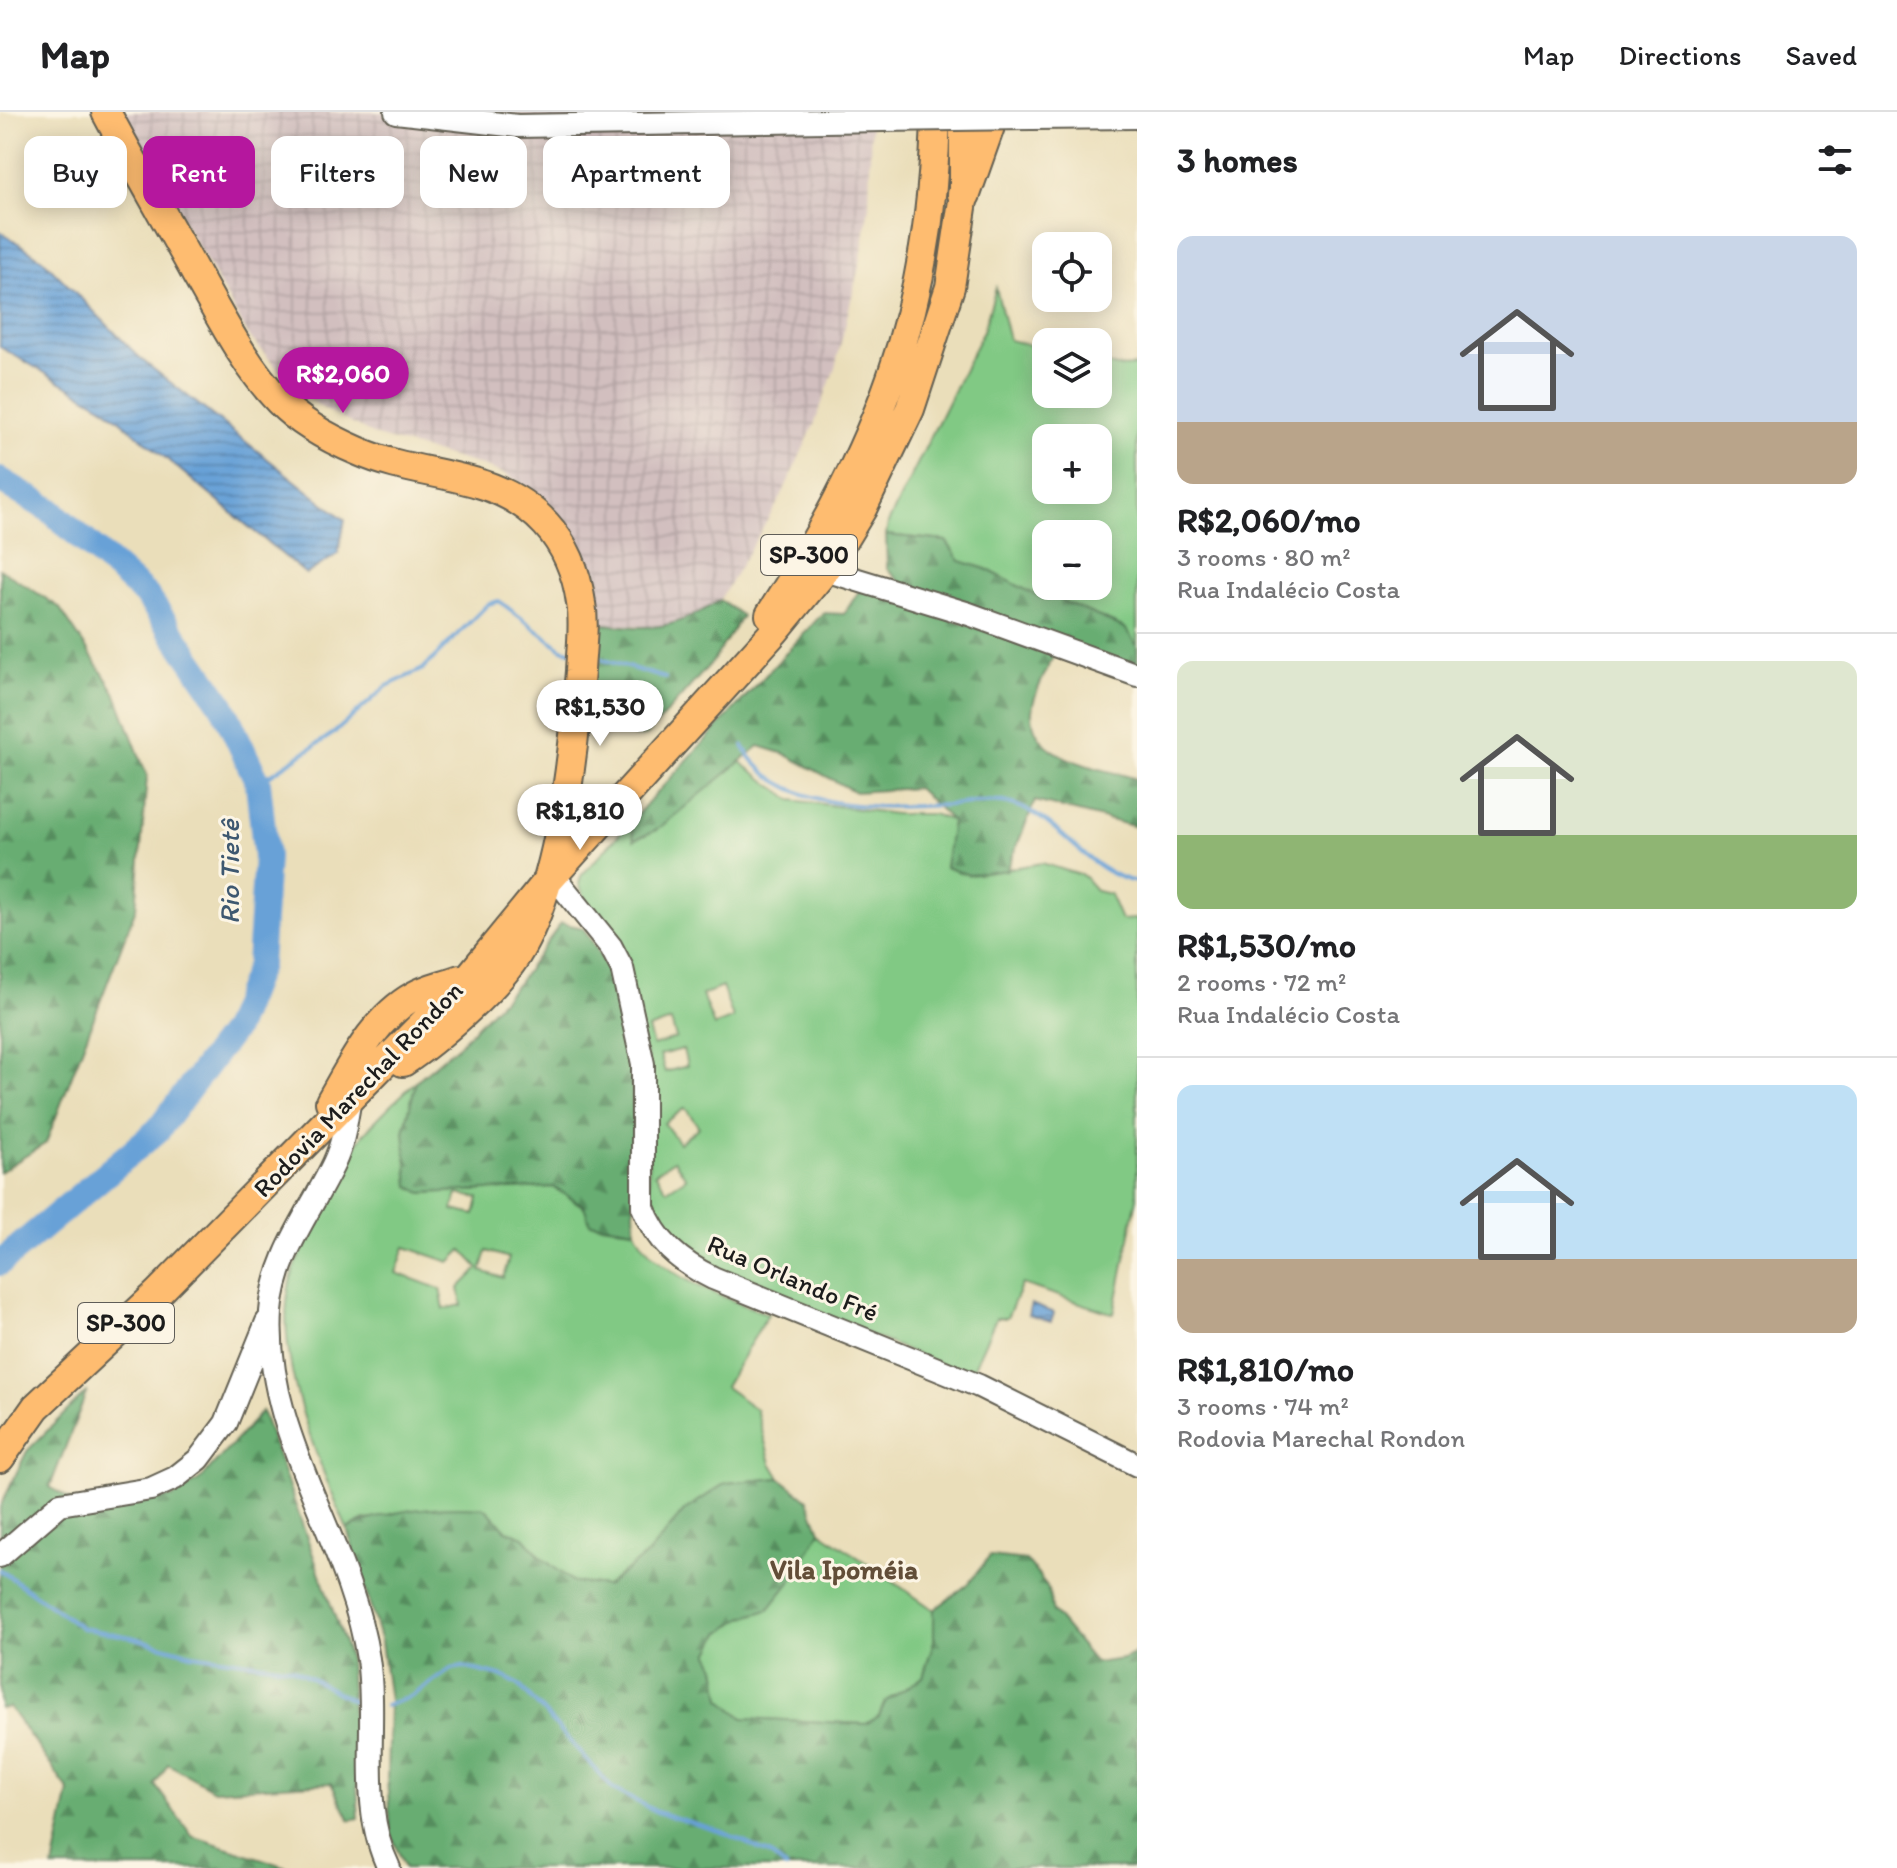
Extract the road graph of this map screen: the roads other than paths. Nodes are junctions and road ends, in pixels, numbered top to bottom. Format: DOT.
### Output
graph roads {
  1 [pos="106,112"];
  2 [pos="396,112"];
  3 [pos="936,112"];
  4 [pos="964,112"];
  5 [pos="993,112"];
  6 [pos="1137,117"];
  7 [pos="964,194"];
  8 [pos="825,570"];
  9 [pos="1137,675"];
  10 [pos="703,707"];
  11 [pos="563,809"];
  12 [pos="549,879"];
  13 [pos="477,967"];
  14 [pos="389,1050"];
  15 [pos="358,1090"];
  16 [pos="305,1143"];
  17 [pos="271,1310"];
  18 [pos="0,1458"];
  19 [pos="1137,1465"];
  20 [pos="0,1556"];
  21 [pos="389,1868"];
  1 -- 11 [label="main road"];
  2 -- 6 [label="street, bridge"];
  3 -- 10 [label="main road, Rodovia Marechal Rondon / SP-300"];
  4 -- 7 [label="main road, Rodovia Marechal Rondon / SP-300"];
  5 -- 7 [label="highway"];
  7 -- 8 [label="main road, Rodovia Marechal Rondon / SP-300"];
  8 -- 9 [label="street"];
  8 -- 10 [label="main road, Rodovia Marechal Rondon / SP-300"];
  10 -- 12 [label="main road, Rodovia Marechal Rondon / SP-300"];
  11 -- 12 [label="main road"];
  11 -- 13 [label="main road"];
  12 -- 13 [label="main road, Rodovia Marechal Rondon / SP-300"];
  12 -- 14 [label="main road"];
  12 -- 19 [label="street, Rua Orlando Fré"];
  13 -- 14 [label="main road, Rodovia Marechal Rondon / SP-300"];
  14 -- 15 [label="main road, Rodovia Marechal Rondon / SP-300"];
  14 -- 16 [label="main road"];
  15 -- 16 [label="main road, Rodovia Marechal Rondon / SP-300"];
  15 -- 17 [label="street"];
  16 -- 18 [label="main road, Rodovia Marechal Rondon / SP-300"];
  17 -- 20 [label="street"];
  17 -- 21 [label="street"];
}
